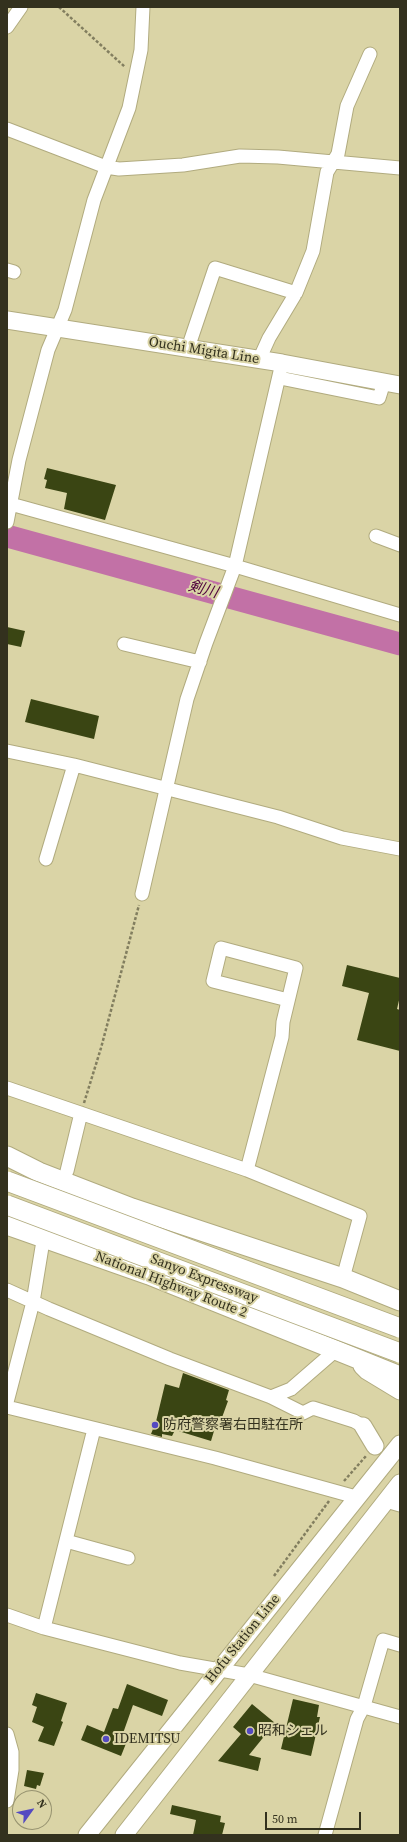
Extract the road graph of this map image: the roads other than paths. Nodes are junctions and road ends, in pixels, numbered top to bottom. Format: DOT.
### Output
graph roads {
  1 [pos="21,7"];
  2 [pos="143,7"];
  3 [pos="7,27"];
  4 [pos="370,54"];
  5 [pos="7,129"];
  6 [pos="334,161"];
  7 [pos="106,167"];
  8 [pos="400,168"];
  9 [pos="296,293"];
  10 [pos="7,320"];
  11 [pos="58,327"];
  12 [pos="188,348"];
  13 [pos="259,360"];
  14 [pos="281,371"];
  15 [pos="392,383"];
  16 [pos="8,510"];
  17 [pos="376,536"];
  18 [pos="400,545"];
  19 [pos="235,566"];
  20 [pos="400,615"];
  21 [pos="124,644"];
  22 [pos="200,662"];
  23 [pos="7,751"];
  24 [pos="74,765"];
  25 [pos="167,789"];
  26 [pos="400,850"];
  27 [pos="46,859"];
  28 [pos="142,894"];
  29 [pos="288,1000"];
  30 [pos="7,1088"];
  31 [pos="81,1113"];
  32 [pos="7,1156"];
  33 [pos="247,1170"];
  34 [pos="67,1171"];
  35 [pos="7,1181"];
  36 [pos="7,1205"];
  37 [pos="7,1225"];
  38 [pos="42,1247"];
  39 [pos="343,1278"];
  40 [pos="7,1290"];
  41 [pos="400,1301"];
  42 [pos="33,1302"];
  43 [pos="400,1328"];
  44 [pos="345,1353"];
  45 [pos="400,1353"];
  46 [pos="400,1376"];
  47 [pos="400,1391"];
  48 [pos="271,1397"];
  49 [pos="7,1402"];
  50 [pos="7,1407"];
  51 [pos="363,1426"];
  52 [pos="94,1429"];
  53 [pos="375,1446"];
  54 [pos="395,1450"];
  55 [pos="400,1483"];
  56 [pos="356,1497"];
  57 [pos="393,1503"];
  58 [pos="66,1541"];
  59 [pos="128,1558"];
  60 [pos="7,1615"];
  61 [pos="44,1628"];
  62 [pos="400,1645"];
  63 [pos="219,1669"];
  64 [pos="249,1675"];
  65 [pos="364,1706"];
  66 [pos="400,1717"];
  67 [pos="7,1734"];
  68 [pos="7,1801"];
  69 [pos="87,1835"];
  70 [pos="124,1835"];
  71 [pos="325,1835"];
  1 -- 3 [label="street"];
  2 -- 7 [label="street"];
  4 -- 6 [label="street"];
  5 -- 7 [label="street"];
  6 -- 7 [label="street"];
  6 -- 8 [label="street"];
  6 -- 9 [label="street"];
  7 -- 11 [label="street"];
  9 -- 12 [label="street"];
  9 -- 13 [label="street"];
  10 -- 11 [label="main road, Ouchi Migita Line"];
  11 -- 12 [label="main road, Ouchi Migita Line"];
  11 -- 16 [label="street"];
  12 -- 13 [label="main road, Ouchi Migita Line"];
  13 -- 14 [label="main road, Ouchi Migita Line"];
  14 -- 15 [label="main road, Ouchi Migita Line"];
  14 -- 19 [label="street"];
  16 -- 19 [label="street"];
  17 -- 18 [label="street"];
  19 -- 20 [label="street"];
  19 -- 22 [label="street"];
  21 -- 22 [label="street"];
  22 -- 25 [label="street"];
  23 -- 24 [label="street"];
  24 -- 25 [label="street"];
  24 -- 27 [label="street"];
  25 -- 26 [label="street"];
  25 -- 28 [label="street"];
  29 -- 29 [label="street"];
  29 -- 33 [label="street"];
  30 -- 31 [label="street"];
  31 -- 33 [label="street"];
  31 -- 34 [label="street"];
  32 -- 39 [label="highway"];
  33 -- 39 [label="street"];
  35 -- 43 [label="highway, Sanyo Expressway, bridge"];
  36 -- 45 [label="highway, Sanyo Expressway, bridge"];
  37 -- 44 [label="highway, National Highway Route 2"];
  38 -- 42 [label="street"];
  39 -- 41 [label="highway"];
  40 -- 42 [label="street"];
  42 -- 48 [label="street"];
  42 -- 49 [label="street"];
  44 -- 46 [label="highway, National Highway Route 2"];
  44 -- 47 [label="main road"];
  44 -- 48 [label="street"];
  48 -- 51 [label="street"];
  50 -- 52 [label="street"];
  51 -- 53 [label="main road"];
  52 -- 56 [label="street"];
  52 -- 58 [label="street"];
  53 -- 54 [label="street"];
  54 -- 56 [label="main road, Hofu Station Line"];
  55 -- 57 [label="main road, Hofu Station Line"];
  56 -- 63 [label="main road, Hofu Station Line"];
  57 -- 64 [label="main road, Hofu Station Line"];
  58 -- 59 [label="street"];
  58 -- 61 [label="street"];
  60 -- 61 [label="street"];
  61 -- 63 [label="street"];
  62 -- 65 [label="street"];
  63 -- 64 [label="street"];
  63 -- 69 [label="main road, Hofu Station Line"];
  64 -- 65 [label="street"];
  64 -- 70 [label="main road, Hofu Station Line"];
  65 -- 66 [label="street"];
  65 -- 71 [label="street"];
  67 -- 68 [label="street"];
}
